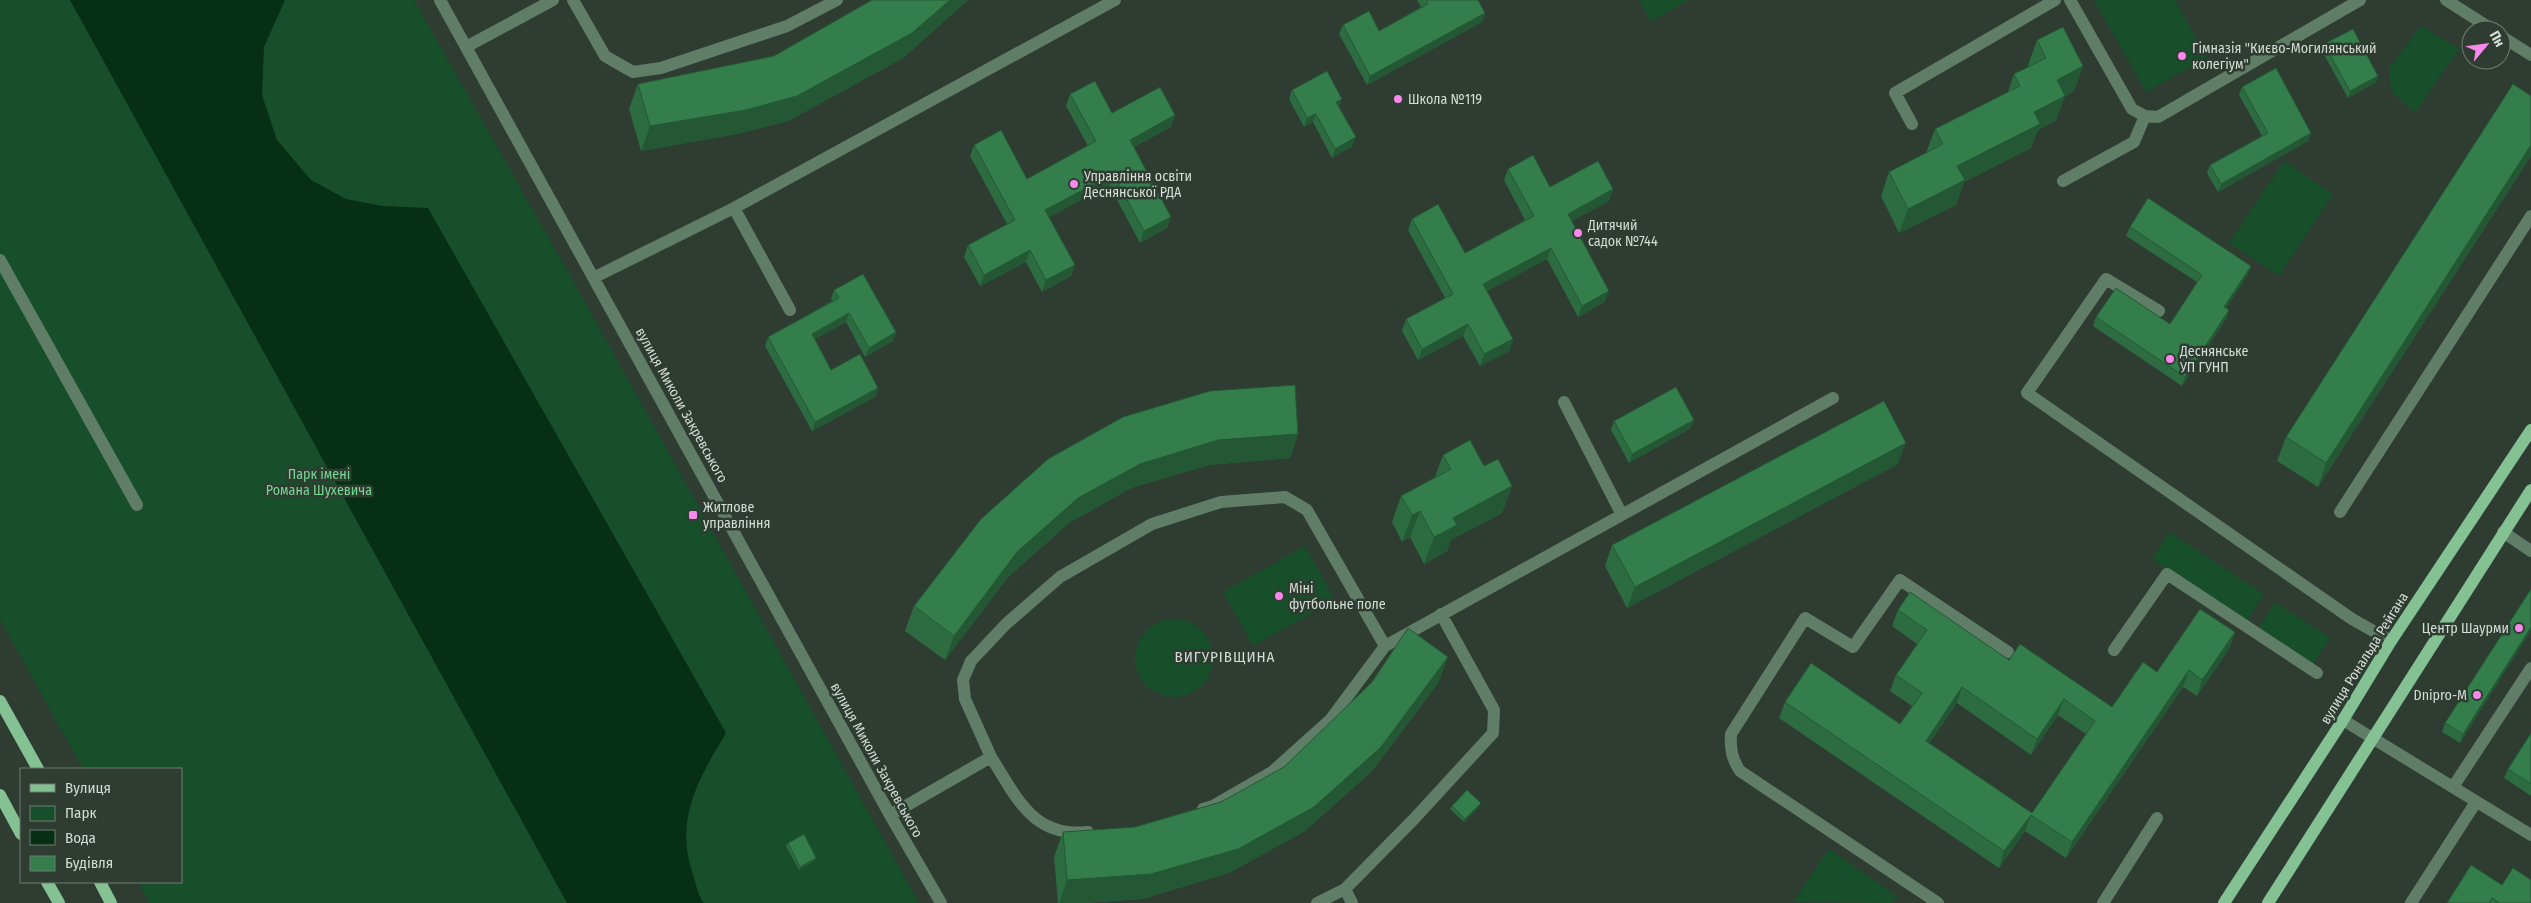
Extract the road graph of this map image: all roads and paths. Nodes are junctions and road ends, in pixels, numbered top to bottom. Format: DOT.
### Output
graph roads {
  1 [pos="440,0"];
  2 [pos="553,0"];
  3 [pos="572,0"];
  4 [pos="836,0"];
  5 [pos="1115,0"];
  6 [pos="2055,0"];
  7 [pos="2070,0"];
  8 [pos="2446,0"];
  9 [pos="2354,2"];
  10 [pos="2477,20"];
  11 [pos="2511,42"];
  12 [pos="466,47"];
  13 [pos="2531,55"];
  14 [pos="2145,116"];
  15 [pos="1912,124"];
  16 [pos="2063,181"];
  17 [pos="734,208"];
  18 [pos="2531,216"];
  19 [pos="0,260"];
  20 [pos="594,277"];
  21 [pos="790,310"];
  22 [pos="2160,311"];
  23 [pos="1833,398"];
  24 [pos="1564,402"];
  25 [pos="2531,430"];
  26 [pos="2531,490"];
  27 [pos="137,505"];
  28 [pos="2340,512"];
  29 [pos="1621,513"];
  30 [pos="2503,532"];
  31 [pos="2531,551"];
  32 [pos="1441,614"];
  33 [pos="2391,641"];
  34 [pos="1384,646"];
  35 [pos="2114,650"];
  36 [pos="2008,652"];
  37 [pos="2531,668"];
  38 [pos="2317,674"];
  39 [pos="0,701"];
  40 [pos="2343,720"];
  41 [pos="2373,738"];
  42 [pos="991,757"];
  43 [pos="37,768"];
  44 [pos="2453,787"];
  45 [pos="0,795"];
  46 [pos="2476,802"];
  47 [pos="1194,812"];
  48 [pos="890,814"];
  49 [pos="2157,818"];
  50 [pos="1098,831"];
  51 [pos="20,832"];
  52 [pos="2531,835"];
  53 [pos="48,883"];
  54 [pos="101,883"];
  55 [pos="1345,889"];
  56 [pos="59,903"];
  57 [pos="112,903"];
  58 [pos="942,903"];
  59 [pos="1317,903"];
  60 [pos="1352,903"];
  61 [pos="1938,903"];
  62 [pos="2103,903"];
  63 [pos="2224,903"];
  64 [pos="2268,903"];
  65 [pos="2411,903"];
  1 -- 12 [label="street, вулиця Миколи Закревського"];
  2 -- 12 [label="street"];
  3 -- 4 [label="street"];
  5 -- 17 [label="street"];
  6 -- 15 [label="street"];
  7 -- 14 [label="street"];
  8 -- 10 [label="street"];
  9 -- 14 [label="street"];
  11 -- 13 [label="street"];
  12 -- 20 [label="street, вулиця Миколи Закревського"];
  14 -- 16 [label="street"];
  17 -- 20 [label="street"];
  17 -- 21 [label="street"];
  18 -- 28 [label="street"];
  19 -- 27 [label="street"];
  20 -- 48 [label="street, вулиця Миколи Закревського"];
  22 -- 33 [label="street"];
  23 -- 29 [label="street"];
  24 -- 29 [label="street"];
  25 -- 33 [label="main road, вулиця Рональда Рейгана"];
  26 -- 30 [label="main road"];
  29 -- 32 [label="street"];
  30 -- 31 [label="street"];
  30 -- 41 [label="main road"];
  32 -- 34 [label="street"];
  32 -- 55 [label="street"];
  33 -- 40 [label="main road, вулиця Рональда Рейгана"];
  34 -- 42 [label="street"];
  34 -- 47 [label="street"];
  35 -- 38 [label="street"];
  36 -- 61 [label="street"];
  37 -- 44 [label="street"];
  39 -- 43 [label="main road"];
  40 -- 41 [label="street"];
  40 -- 63 [label="main road, вулиця Рональда Рейгана"];
  41 -- 44 [label="street"];
  41 -- 64 [label="main road"];
  42 -- 48 [label="street"];
  42 -- 50 [label="street"];
  44 -- 46 [label="street"];
  45 -- 51 [label="main road"];
  46 -- 52 [label="street"];
  46 -- 65 [label="street"];
  48 -- 58 [label="street, вулиця Миколи Закревського"];
  49 -- 62 [label="street"];
  53 -- 56 [label="main road"];
  54 -- 57 [label="main road"];
  55 -- 59 [label="street"];
  55 -- 60 [label="street"];
}
